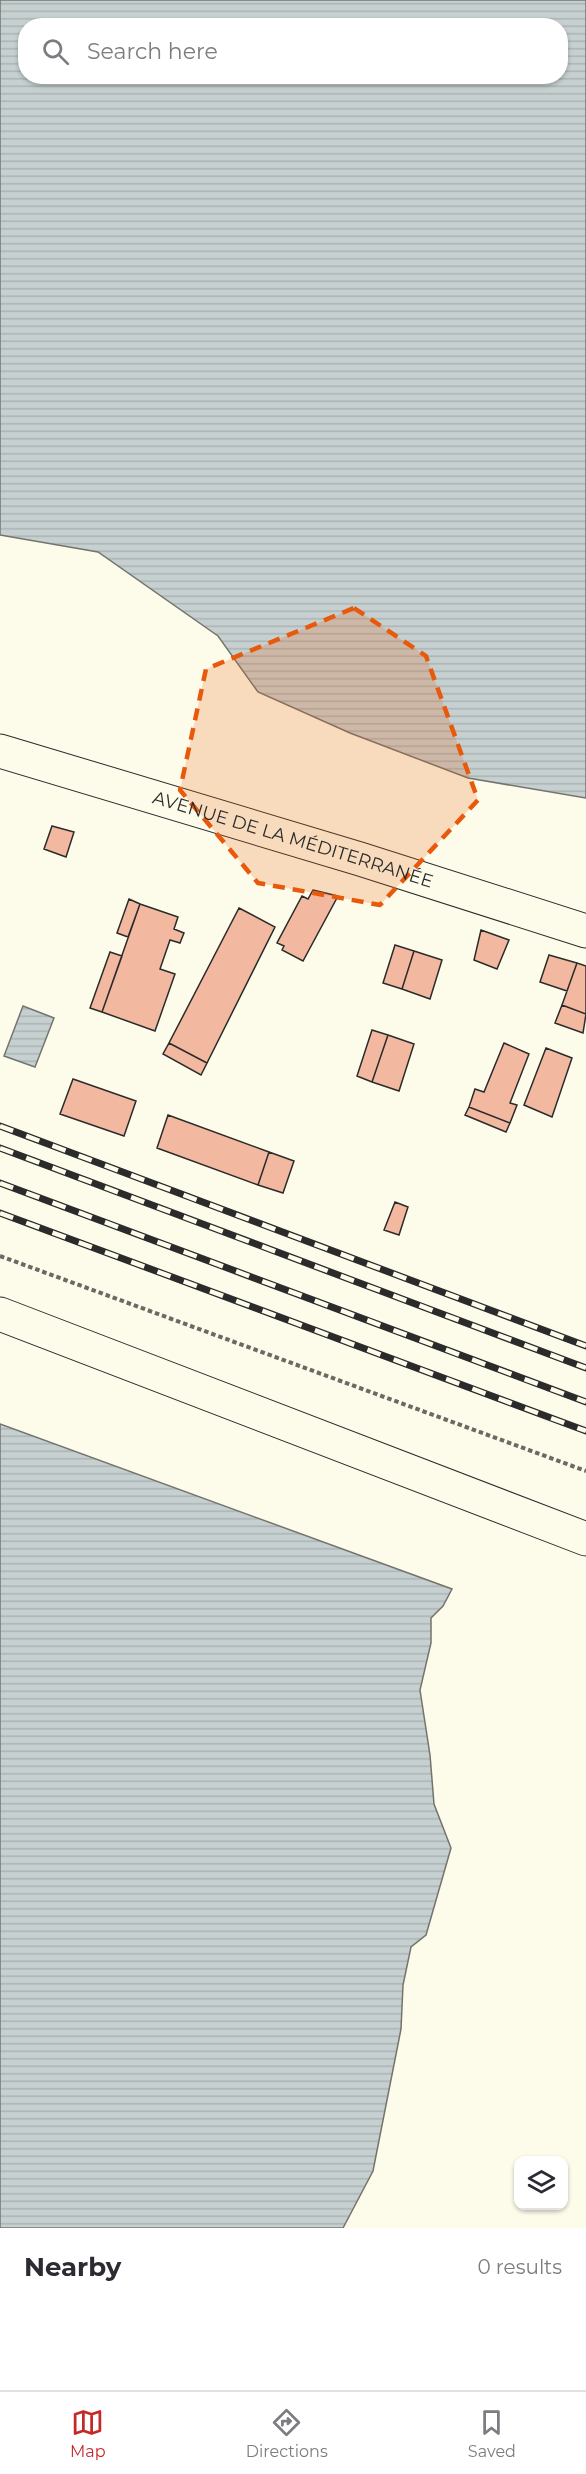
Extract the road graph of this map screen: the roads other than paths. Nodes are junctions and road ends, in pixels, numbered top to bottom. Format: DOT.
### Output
graph roads {
  1 [pos="0,750"];
  2 [pos="586,930"];
  3 [pos="0,1314"];
  4 [pos="586,1539"];
  1 -- 2 [label="main road, AVENUE DE LA MÉDITERRANÉE"];
  3 -- 4 [label="main road"];
}
